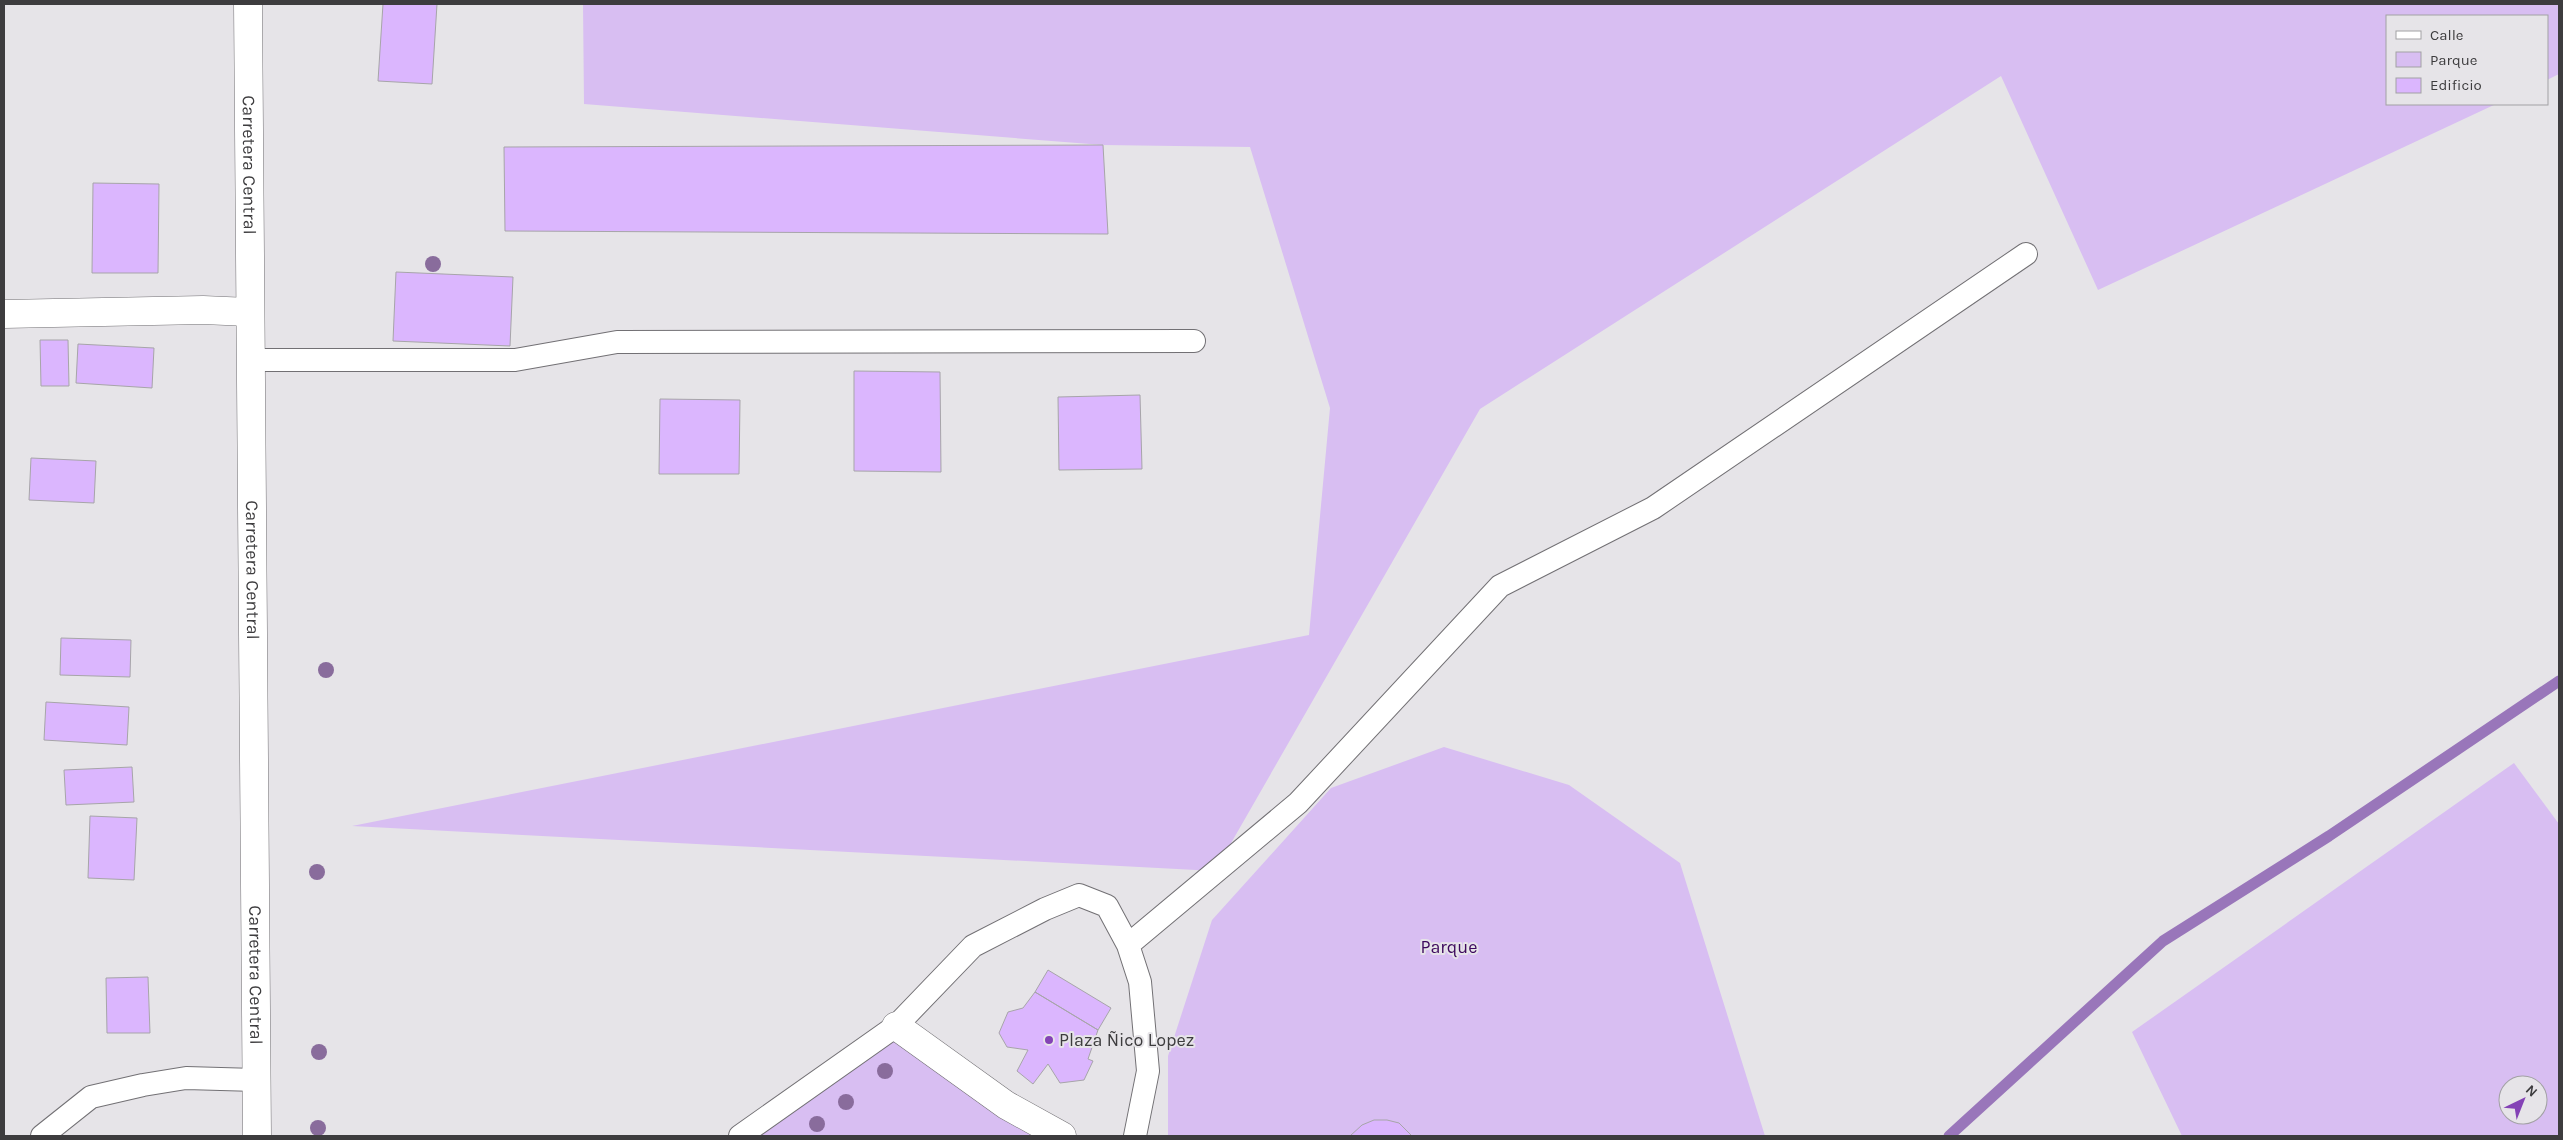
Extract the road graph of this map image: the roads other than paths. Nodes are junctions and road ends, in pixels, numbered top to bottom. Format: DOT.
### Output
graph roads {
  1 [pos="248,4"];
  2 [pos="2026,254"];
  3 [pos="249,312"];
  4 [pos="4,314"];
  5 [pos="1194,341"];
  6 [pos="250,360"];
  7 [pos="1128,945"];
  8 [pos="896,1026"];
  9 [pos="256,1080"];
  10 [pos="42,1136"];
  11 [pos="257,1136"];
  12 [pos="740,1136"];
  13 [pos="1062,1136"];
  14 [pos="1135,1136"];
  1 -- 3 [label="main road, Carretera Central"];
  2 -- 7 [label="lane"];
  3 -- 4 [label="main road"];
  3 -- 6 [label="main road, Carretera Central"];
  5 -- 6 [label="lane"];
  6 -- 9 [label="main road, Carretera Central"];
  7 -- 8 [label="lane"];
  7 -- 14 [label="lane"];
  8 -- 12 [label="lane"];
  8 -- 13 [label="main road"];
  9 -- 10 [label="lane"];
  9 -- 11 [label="main road, Carretera Central"];
}
